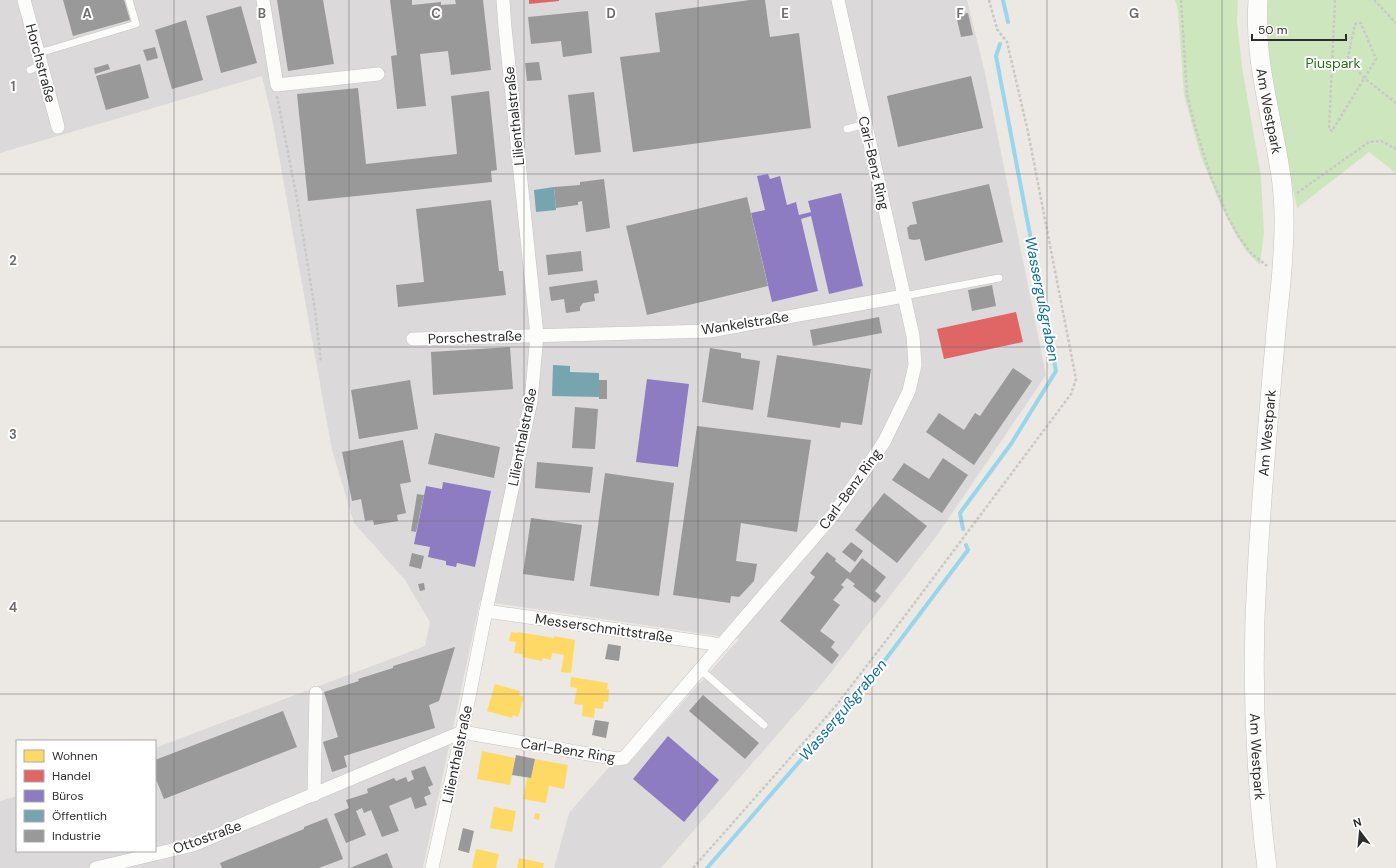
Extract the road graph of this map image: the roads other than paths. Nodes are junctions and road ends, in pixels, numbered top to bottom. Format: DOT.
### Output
graph roads {
  1 [pos="24,0"];
  2 [pos="129,0"];
  3 [pos="263,0"];
  4 [pos="503,0"];
  5 [pos="838,0"];
  6 [pos="1258,0"];
  7 [pos="37,52"];
  8 [pos="378,74"];
  9 [pos="866,124"];
  10 [pos="58,127"];
  11 [pos="847,129"];
  12 [pos="999,278"];
  13 [pos="904,296"];
  14 [pos="537,335"];
  15 [pos="413,339"];
  16 [pos="486,611"];
  17 [pos="722,645"];
  18 [pos="701,670"];
  19 [pos="316,693"];
  20 [pos="764,724"];
  21 [pos="462,732"];
  22 [pos="314,795"];
  23 [pos="129,860"];
  24 [pos="96,868"];
  25 [pos="432,868"];
  26 [pos="1266,868"];
  1 -- 7 [label="street, Horchstraße"];
  2 -- 7 [label="lane"];
  3 -- 8 [label="street"];
  4 -- 14 [label="street, Lilienthalstraße"];
  5 -- 9 [label="street, Carl-Benz Ring"];
  6 -- 26 [label="main road, Am Westpark"];
  7 -- 10 [label="street, Horchstraße"];
  9 -- 11 [label="lane"];
  9 -- 13 [label="street, Carl-Benz Ring"];
  12 -- 13 [label="lane"];
  13 -- 14 [label="street, Wankelstraße"];
  13 -- 17 [label="street, Carl-Benz Ring"];
  14 -- 15 [label="street, Porschestraße"];
  14 -- 16 [label="street, Lilienthalstraße"];
  16 -- 17 [label="street, Messerschmittstraße"];
  16 -- 21 [label="street, Lilienthalstraße"];
  17 -- 18 [label="street, Carl-Benz Ring"];
  18 -- 20 [label="lane"];
  18 -- 21 [label="street, Carl-Benz Ring"];
  19 -- 22 [label="street"];
  21 -- 22 [label="street, Ottostraße"];
  21 -- 25 [label="street, Lilienthalstraße"];
  22 -- 23 [label="street, Ottostraße"];
  23 -- 24 [label="street, Ottostraße"];
}
